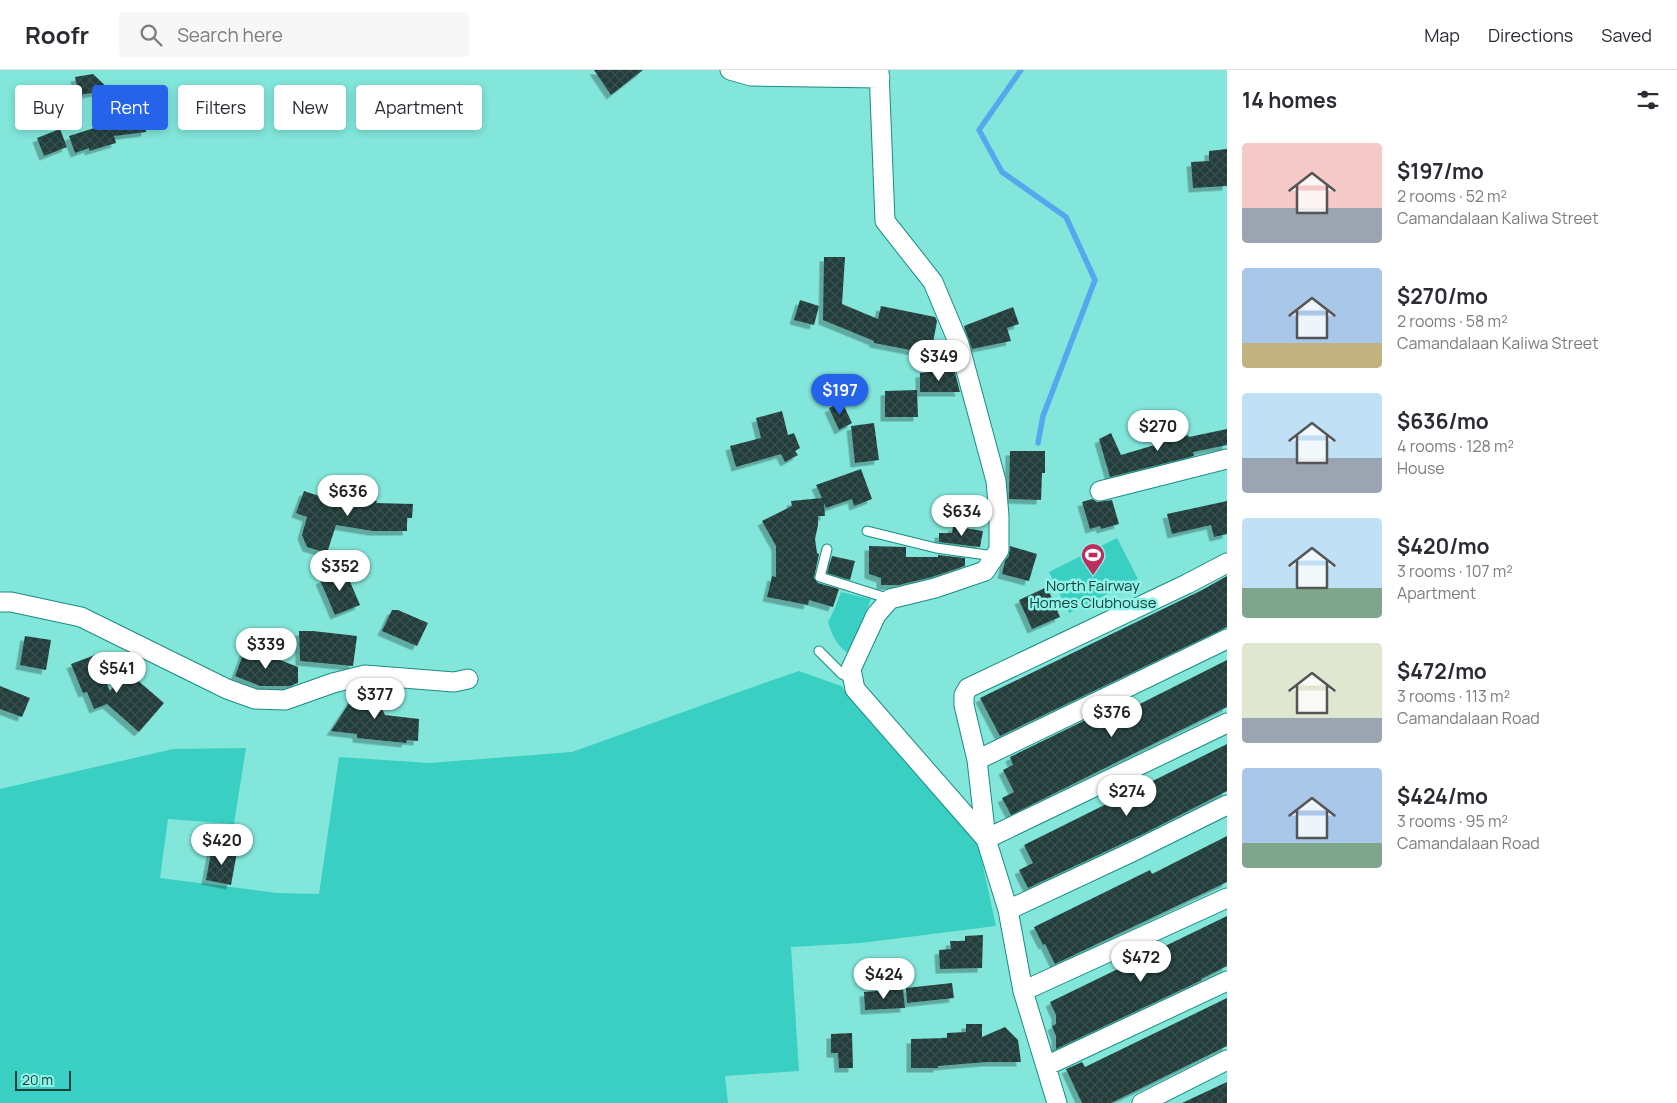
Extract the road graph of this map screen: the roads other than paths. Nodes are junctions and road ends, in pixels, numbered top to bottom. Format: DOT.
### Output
graph roads {
  1 [pos="730,70"];
  2 [pos="879,74"];
  3 [pos="1227,459"];
  4 [pos="1100,491"];
  5 [pos="867,531"];
  6 [pos="827,549"];
  7 [pos="994,556"];
  8 [pos="1227,563"];
  9 [pos="890,599"];
  10 [pos="0,602"];
  11 [pos="1227,639"];
  12 [pos="818,651"];
  13 [pos="468,678"];
  14 [pos="852,678"];
  15 [pos="1227,723"];
  16 [pos="977,760"];
  17 [pos="1227,805"];
  18 [pos="986,839"];
  19 [pos="1227,898"];
  20 [pos="1008,910"];
  21 [pos="1227,981"];
  22 [pos="1023,991"];
  23 [pos="1227,1060"];
  24 [pos="1046,1066"];
  25 [pos="1057,1103"];
  26 [pos="1142,1103"];
  1 -- 2 [label="street"];
  2 -- 7 [label="street"];
  3 -- 4 [label="street"];
  5 -- 7 [label="lane"];
  6 -- 9 [label="lane"];
  7 -- 9 [label="street"];
  8 -- 16 [label="street"];
  9 -- 14 [label="street"];
  10 -- 13 [label="street"];
  11 -- 16 [label="street"];
  12 -- 14 [label="lane"];
  14 -- 18 [label="street"];
  15 -- 18 [label="street"];
  16 -- 18 [label="street"];
  17 -- 20 [label="street"];
  18 -- 20 [label="street"];
  19 -- 22 [label="street"];
  20 -- 22 [label="street"];
  21 -- 24 [label="street"];
  22 -- 24 [label="street"];
  23 -- 26 [label="street"];
  24 -- 25 [label="street"];
}
